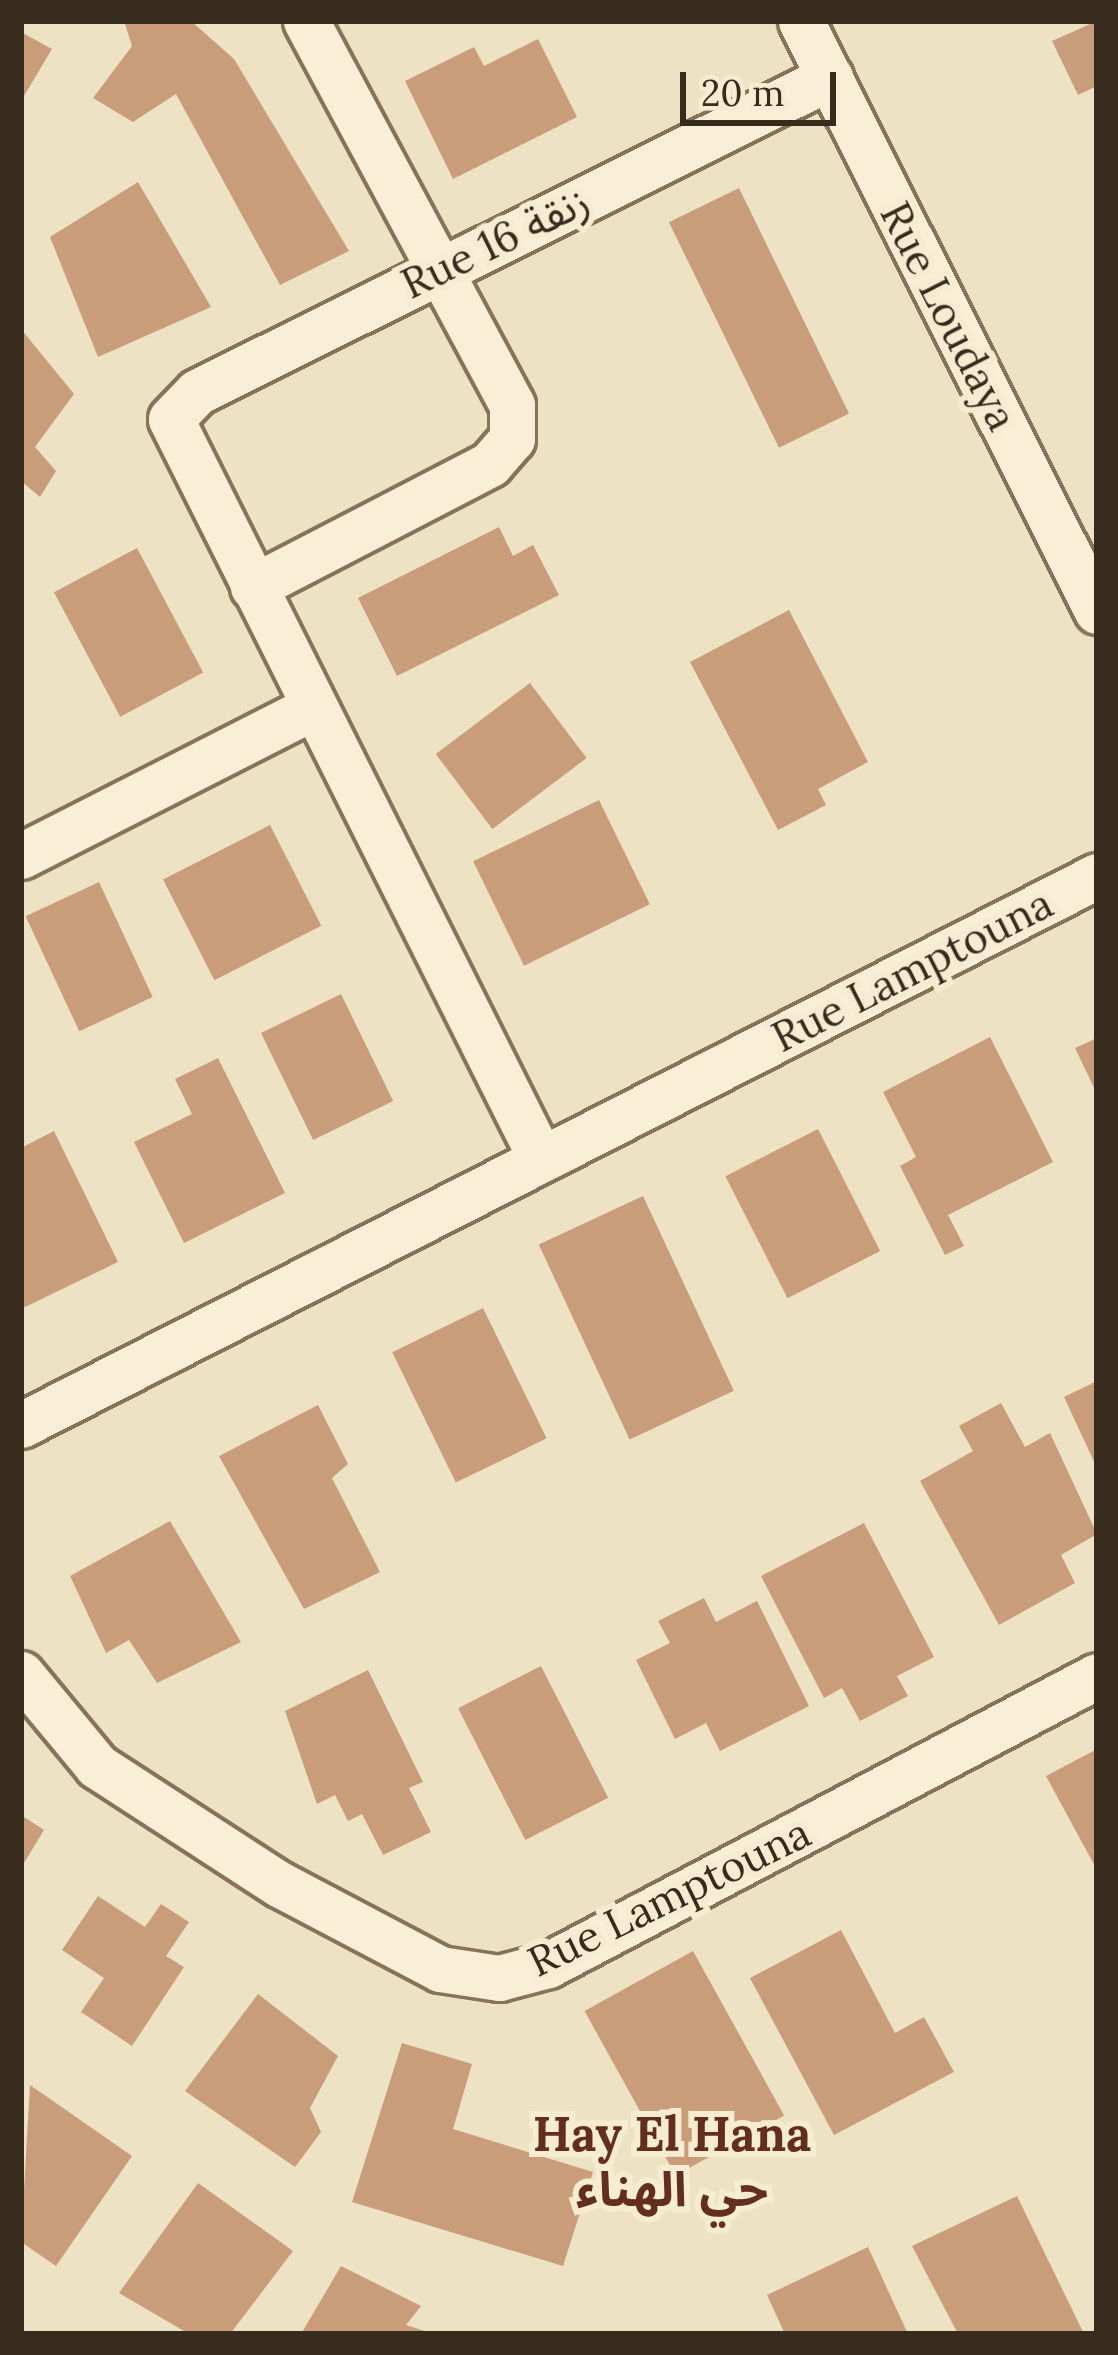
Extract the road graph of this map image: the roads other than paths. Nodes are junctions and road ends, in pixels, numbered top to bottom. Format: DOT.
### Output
graph roads {
  1 [pos="306,21"];
  2 [pos="801,21"];
  3 [pos="830,77"];
  4 [pos="439,269"];
  5 [pos="253,587"];
  6 [pos="1097,611"];
  7 [pos="312,709"];
  8 [pos="21,856"];
  9 [pos="1097,876"];
  10 [pos="541,1159"];
  11 [pos="21,1425"];
  12 [pos="21,1674"];
  13 [pos="1097,1676"];
  1 -- 4 [label="street"];
  2 -- 3 [label="street, Rue Loudaya"];
  3 -- 4 [label="street, Rue 16 زنقة"];
  3 -- 6 [label="street, Rue Loudaya"];
  4 -- 5 [label="street"];
  4 -- 5 [label="street, Rue 16 زنقة"];
  5 -- 7 [label="street"];
  7 -- 8 [label="street"];
  7 -- 10 [label="street"];
  9 -- 10 [label="street, Rue Lamptouna"];
  10 -- 11 [label="street, Rue Lamptouna"];
  12 -- 13 [label="street, Rue Lamptouna"];
}
